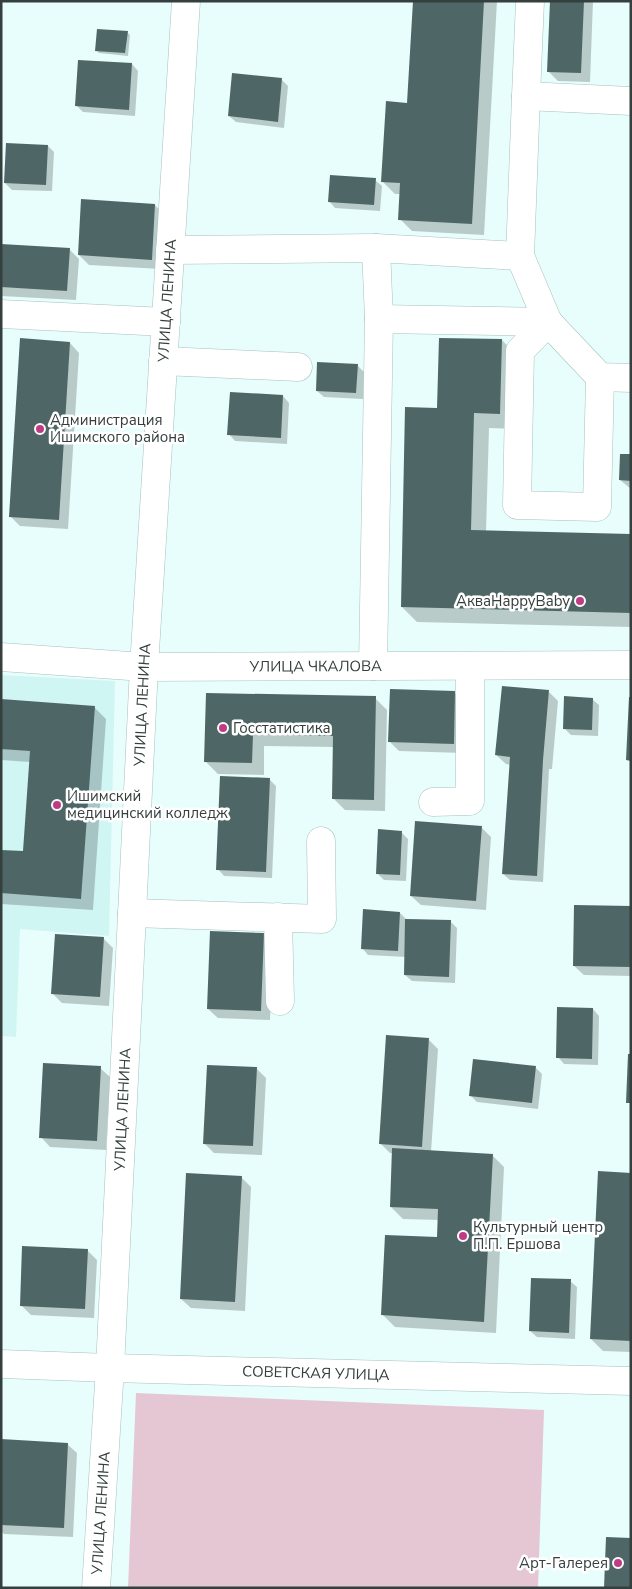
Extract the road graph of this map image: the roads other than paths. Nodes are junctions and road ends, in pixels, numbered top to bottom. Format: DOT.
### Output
graph roads {
  1 [pos="186,1"];
  2 [pos="530,1"];
  3 [pos="526,96"];
  4 [pos="631,101"];
  5 [pos="376,248"];
  6 [pos="170,250"];
  7 [pos="520,256"];
  8 [pos="1,314"];
  9 [pos="379,319"];
  10 [pos="166,322"];
  11 [pos="548,322"];
  12 [pos="163,361"];
  13 [pos="298,367"];
  14 [pos="600,376"];
  15 [pos="631,378"];
  16 [pos="1,657"];
  17 [pos="631,665"];
  18 [pos="373,666"];
  19 [pos="470,666"];
  20 [pos="144,667"];
  21 [pos="433,802"];
  22 [pos="321,841"];
  23 [pos="132,913"];
  24 [pos="278,917"];
  25 [pos="280,1001"];
  26 [pos="1,1364"];
  27 [pos="110,1368"];
  28 [pos="631,1382"];
  29 [pos="96,1588"];
  1 -- 6 [label="street, УЛИЦА ЛЕНИНА"];
  2 -- 3 [label="street"];
  3 -- 4 [label="street"];
  3 -- 7 [label="street"];
  5 -- 6 [label="street"];
  5 -- 7 [label="street"];
  5 -- 9 [label="street"];
  6 -- 10 [label="street, УЛИЦА ЛЕНИНА"];
  7 -- 11 [label="street"];
  8 -- 10 [label="street"];
  9 -- 11 [label="street"];
  9 -- 18 [label="street"];
  10 -- 12 [label="street, УЛИЦА ЛЕНИНА"];
  11 -- 14 [label="street"];
  11 -- 14 [label="street"];
  12 -- 13 [label="street"];
  12 -- 20 [label="street, УЛИЦА ЛЕНИНА"];
  14 -- 15 [label="street"];
  16 -- 20 [label="street, УЛИЦА ЧКАЛОВА"];
  17 -- 19 [label="street, УЛИЦА ЧКАЛОВА"];
  18 -- 19 [label="street, УЛИЦА ЧКАЛОВА"];
  18 -- 20 [label="street, УЛИЦА ЧКАЛОВА"];
  19 -- 21 [label="street"];
  20 -- 23 [label="street, УЛИЦА ЛЕНИНА"];
  22 -- 24 [label="street"];
  23 -- 24 [label="street"];
  23 -- 27 [label="street, УЛИЦА ЛЕНИНА"];
  24 -- 25 [label="street"];
  26 -- 27 [label="street, СОВЕТСКАЯ УЛИЦА"];
  27 -- 28 [label="street, СОВЕТСКАЯ УЛИЦА"];
  27 -- 29 [label="street, УЛИЦА ЛЕНИНА"];
}
